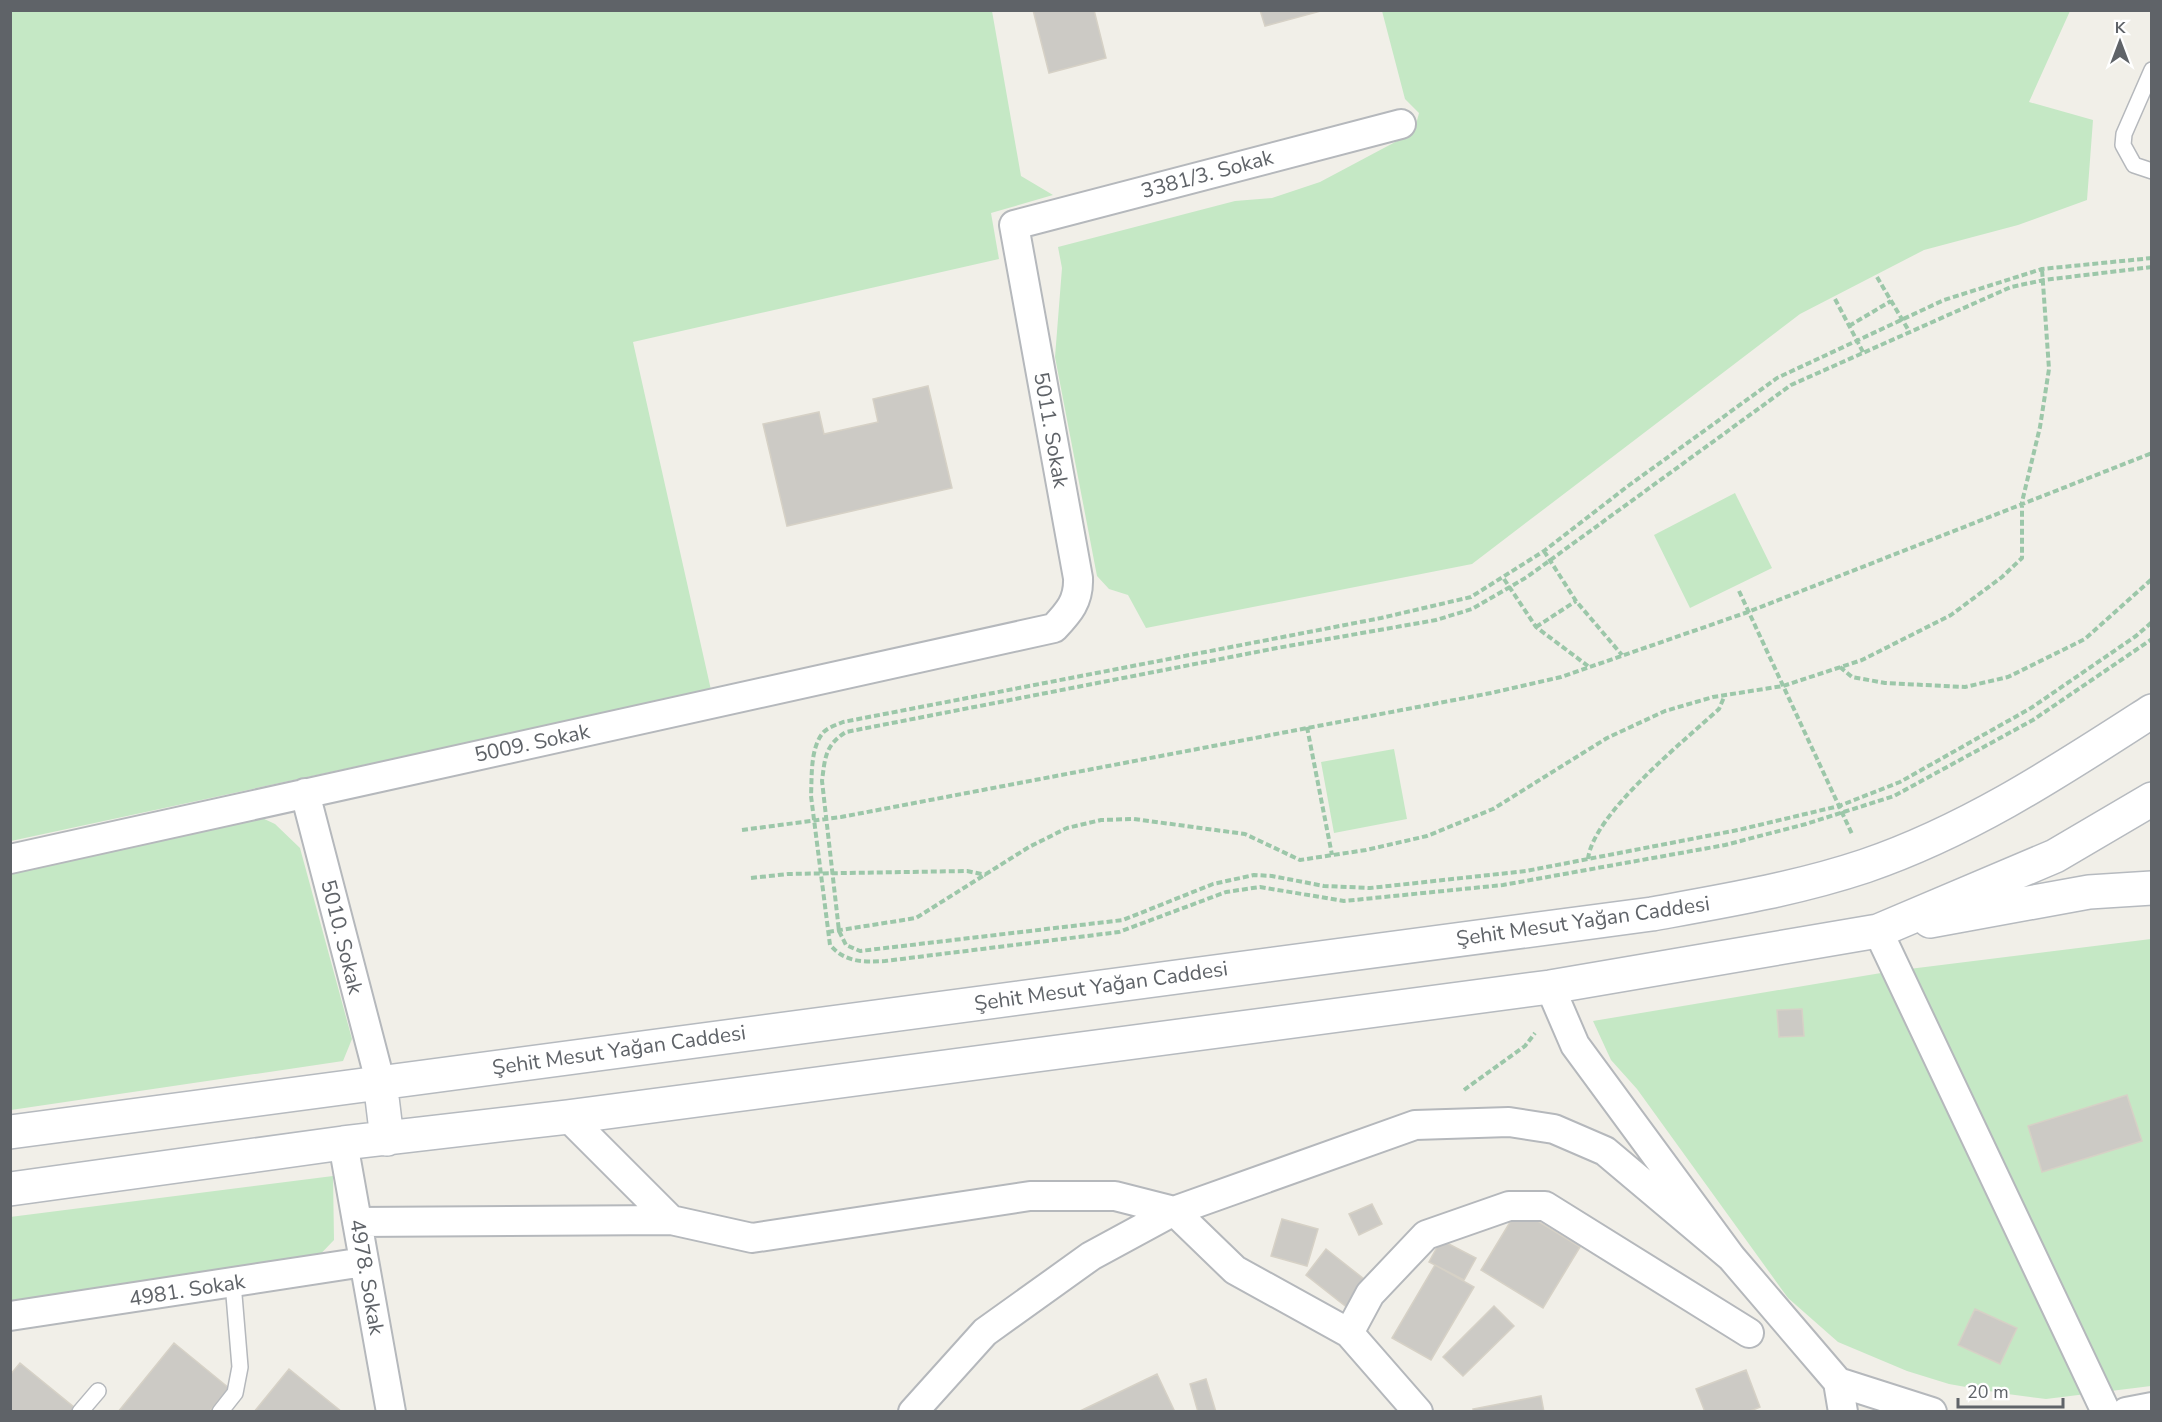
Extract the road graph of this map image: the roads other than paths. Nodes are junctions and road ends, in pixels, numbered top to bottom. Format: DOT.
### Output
graph roads {
  1 [pos="2151,70"];
  2 [pos="1401,124"];
  3 [pos="2151,171"];
  4 [pos="1014,225"];
  5 [pos="1054,628"];
  6 [pos="2151,711"];
  7 [pos="305,793"];
  8 [pos="2151,799"];
  9 [pos="10,859"];
  10 [pos="2151,888"];
  11 [pos="1878,931"];
  12 [pos="1554,997"];
  13 [pos="380,1081"];
  14 [pos="568,1117"];
  15 [pos="10,1132"];
  16 [pos="387,1139"];
  17 [pos="343,1143"];
  18 [pos="10,1189"];
  19 [pos="1174,1211"];
  20 [pos="671,1220"];
  21 [pos="357,1222"];
  22 [pos="1731,1257"];
  23 [pos="364,1263"];
  24 [pos="233,1283"];
  25 [pos="10,1316"];
  26 [pos="1749,1333"];
  27 [pos="1348,1334"];
  28 [pos="1838,1382"];
  29 [pos="98,1392"];
  30 [pos="2151,1407"];
  31 [pos="80,1412"];
  32 [pos="220,1412"];
  33 [pos="391,1412"];
  34 [pos="913,1412"];
  35 [pos="1418,1412"];
  36 [pos="1842,1412"];
  37 [pos="1932,1412"];
  38 [pos="2106,1412"];
  39 [pos="2126,1412"];
  1 -- 3 [label="lane"];
  2 -- 4 [label="street, 3381/3. Sokak"];
  4 -- 5 [label="street, 5011. Sokak"];
  5 -- 7 [label="street, 5009. Sokak"];
  6 -- 13 [label="main road, Şehit Mesut Yağan Caddesi"];
  7 -- 9 [label="street, 5009. Sokak"];
  7 -- 13 [label="street, 5010. Sokak"];
  8 -- 11 [label="main road"];
  10 -- 11 [label="main road"];
  11 -- 12 [label="main road"];
  11 -- 38 [label="street"];
  12 -- 14 [label="main road"];
  12 -- 22 [label="street"];
  13 -- 15 [label="main road, Şehit Mesut Yağan Caddesi"];
  13 -- 16 [label="main road"];
  14 -- 16 [label="main road"];
  14 -- 20 [label="street"];
  16 -- 17 [label="main road"];
  17 -- 18 [label="main road"];
  17 -- 21 [label="street, 4978. Sokak"];
  19 -- 20 [label="street"];
  19 -- 22 [label="street"];
  19 -- 27 [label="street"];
  19 -- 34 [label="street"];
  20 -- 21 [label="street"];
  21 -- 23 [label="street, 4978. Sokak"];
  22 -- 28 [label="street"];
  23 -- 24 [label="street, 4981. Sokak"];
  23 -- 33 [label="street, 4978. Sokak"];
  24 -- 25 [label="street, 4981. Sokak"];
  24 -- 32 [label="lane"];
  26 -- 27 [label="street"];
  27 -- 35 [label="street"];
  28 -- 36 [label="street"];
  28 -- 37 [label="street"];
  29 -- 31 [label="lane"];
  30 -- 39 [label="street"];
}
